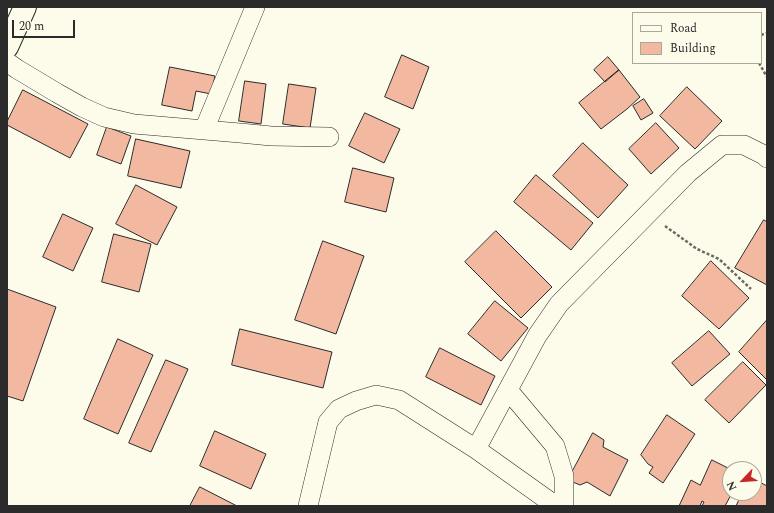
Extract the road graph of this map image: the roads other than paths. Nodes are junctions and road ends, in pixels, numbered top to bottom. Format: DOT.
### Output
graph roads {
  1 [pos="25,7"];
  2 [pos="254,7"];
  3 [pos="7,47"];
  4 [pos="7,62"];
  5 [pos="204,130"];
  6 [pos="329,137"];
  7 [pos="767,158"];
  8 [pos="508,390"];
  9 [pos="476,449"];
  10 [pos="308,506"];
  11 [pos="556,506"];
  12 [pos="564,506"];
  1 -- 3 [label="street"];
  2 -- 5 [label="street"];
  4 -- 5 [label="street"];
  5 -- 6 [label="street"];
  7 -- 8 [label="street"];
  8 -- 9 [label="street"];
  8 -- 12 [label="street"];
  9 -- 10 [label="street"];
  9 -- 11 [label="street"];
}
